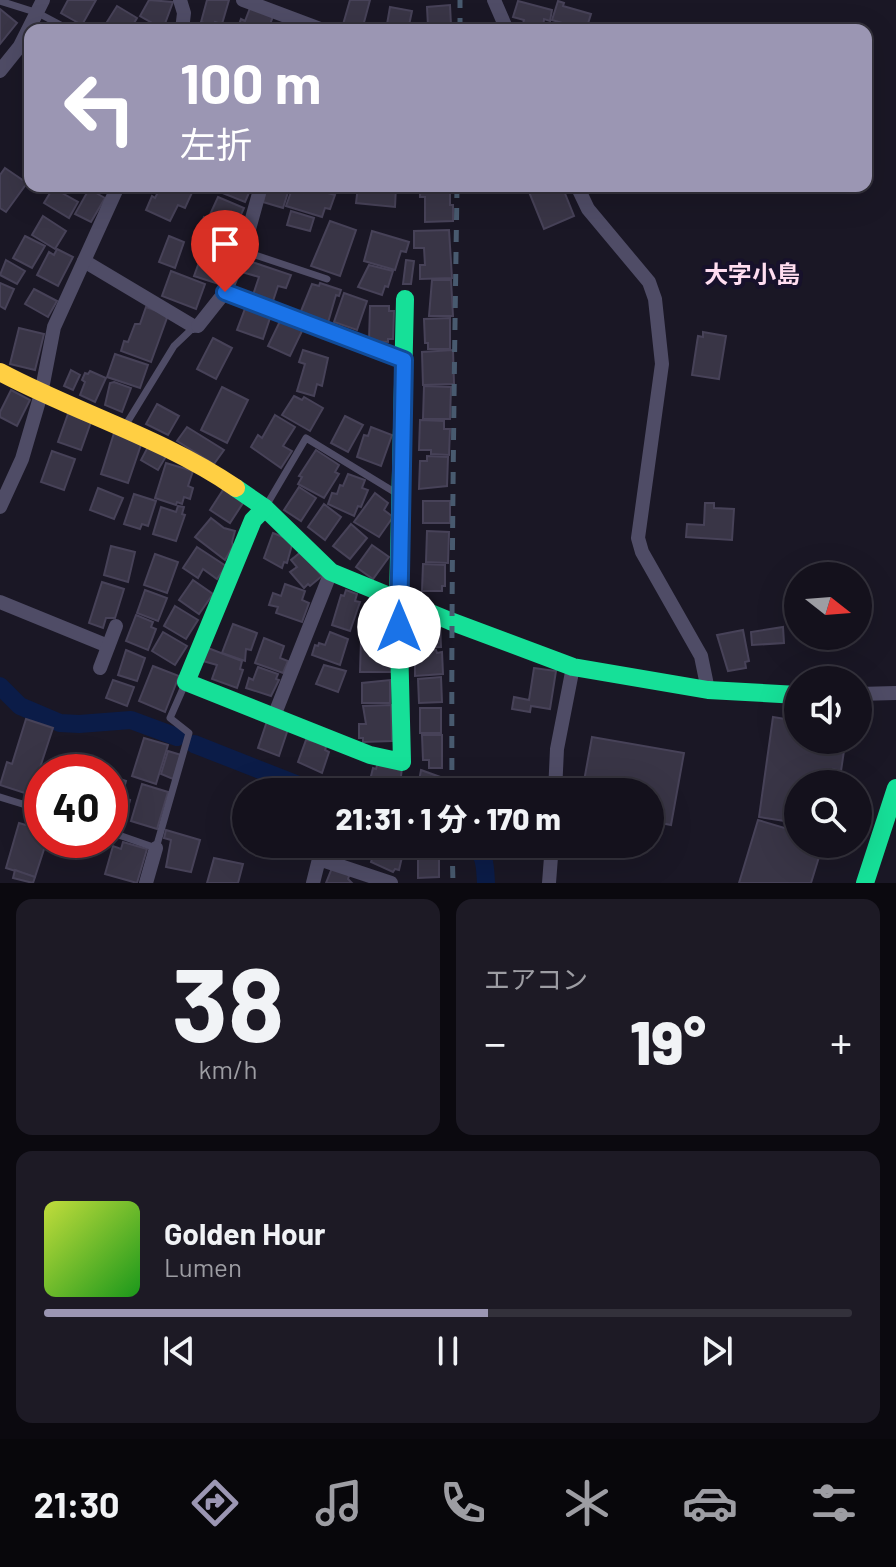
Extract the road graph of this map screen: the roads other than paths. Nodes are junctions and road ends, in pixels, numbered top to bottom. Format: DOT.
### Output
graph roads {
  1 [pos="180,0"];
  2 [pos="243,0"];
  3 [pos="494,0"];
  4 [pos="0,1"];
  5 [pos="40,7"];
  6 [pos="62,24"];
  7 [pos="183,24"];
  8 [pos="307,24"];
  9 [pos="504,24"];
  10 [pos="24,38"];
  11 [pos="0,71"];
  12 [pos="115,192"];
  13 [pos="259,192"];
  14 [pos="580,192"];
  15 [pos="243,251"];
  16 [pos="84,261"];
  17 [pos="327,279"];
  18 [pos="225,292"];
  19 [pos="405,299"];
  20 [pos="196,326"];
  21 [pos="404,360"];
  22 [pos="0,372"];
  23 [pos="41,394"];
  24 [pos="124,428"];
  25 [pos="401,496"];
  26 [pos="0,507"];
  27 [pos="265,508"];
  28 [pos="331,572"];
  29 [pos="398,600"];
  30 [pos="0,602"];
  31 [pos="116,626"];
  32 [pos="108,646"];
  33 [pos="573,667"];
  34 [pos="100,668"];
  35 [pos="186,682"];
  36 [pos="708,690"];
  37 [pos="896,693"];
  38 [pos="784,694"];
  39 [pos="872,694"];
  40 [pos="274,716"];
  41 [pos="556,778"];
  42 [pos="896,788"];
  43 [pos="0,797"];
  44 [pos="24,804"];
  45 [pos="128,838"];
  46 [pos="156,848"];
  47 [pos="551,858"];
  48 [pos="146,883"];
  49 [pos="313,883"];
  50 [pos="391,883"];
  51 [pos="549,883"];
  52 [pos="865,883"];
  1 -- 7 [label="street"];
  2 -- 8 [label="street"];
  3 -- 9 [label="street"];
  4 -- 5 [label="lane"];
  5 -- 6 [label="lane"];
  10 -- 11 [label="street"];
  12 -- 16 [label="street"];
  13 -- 15 [label="street"];
  14 -- 36 [label="street"];
  15 -- 17 [label="lane"];
  15 -- 18 [label="street"];
  16 -- 20 [label="street"];
  16 -- 23 [label="street"];
  18 -- 20 [label="street"];
  18 -- 21 [label="lane"];
  19 -- 21 [label="street"];
  20 -- 24 [label="lane"];
  21 -- 25 [label="street"];
  22 -- 23 [label="street"];
  23 -- 24 [label="street"];
  23 -- 26 [label="street"];
  24 -- 27 [label="street"];
  25 -- 27 [label="lane"];
  25 -- 29 [label="street"];
  27 -- 28 [label="street"];
  27 -- 35 [label="street"];
  28 -- 29 [label="street"];
  28 -- 40 [label="street"];
  29 -- 33 [label="street"];
  29 -- 40 [label="street"];
  30 -- 32 [label="street"];
  31 -- 32 [label="street"];
  32 -- 34 [label="street"];
  33 -- 36 [label="street"];
  33 -- 41 [label="street"];
  35 -- 40 [label="street"];
  35 -- 46 [label="lane"];
  36 -- 38 [label="street"];
  37 -- 39 [label="street"];
  42 -- 52 [label="street"];
  43 -- 44 [label="lane"];
  45 -- 46 [label="lane"];
  46 -- 48 [label="street"];
  47 -- 51 [label="street"];
  49 -- 50 [label="street"];
}
